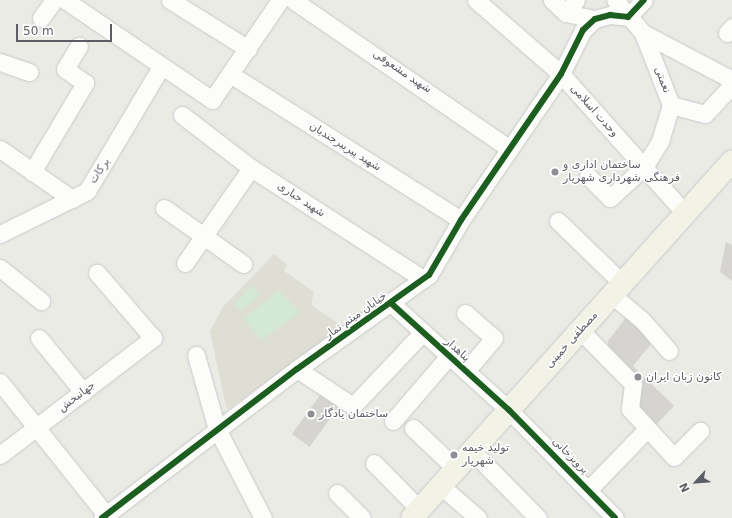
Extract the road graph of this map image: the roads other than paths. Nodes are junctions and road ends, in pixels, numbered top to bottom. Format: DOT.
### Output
graph roads {
  1 [pos="54,0"];
  2 [pos="65,0"];
  3 [pos="170,0"];
  4 [pos="282,0"];
  5 [pos="476,0"];
  6 [pos="552,0"];
  7 [pos="615,0"];
  8 [pos="644,0"];
  9 [pos="571,6"];
  10 [pos="628,17"];
  11 [pos="41,18"];
  12 [pos="595,19"];
  13 [pos="643,33"];
  14 [pos="79,46"];
  15 [pos="248,49"];
  16 [pos="0,62"];
  17 [pos="161,67"];
  18 [pos="29,72"];
  19 [pos="230,74"];
  20 [pos="561,74"];
  21 [pos="732,80"];
  22 [pos="732,85"];
  23 [pos="671,105"];
  24 [pos="182,115"];
  25 [pos="508,148"];
  26 [pos="0,149"];
  27 [pos="732,161"];
  28 [pos="644,167"];
  29 [pos="251,168"];
  30 [pos="32,172"];
  31 [pos="588,176"];
  32 [pos="72,199"];
  33 [pos="164,208"];
  34 [pos="685,213"];
  35 [pos="460,220"];
  36 [pos="558,221"];
  37 [pos="0,234"];
  38 [pos="203,237"];
  39 [pos="185,263"];
  40 [pos="243,264"];
  41 [pos="0,268"];
  42 [pos="97,273"];
  43 [pos="423,279"];
  44 [pos="617,289"];
  45 [pos="41,301"];
  46 [pos="392,304"];
  47 [pos="465,312"];
  48 [pos="580,330"];
  49 [pos="423,332"];
  50 [pos="39,338"];
  51 [pos="669,351"];
  52 [pos="196,355"];
  53 [pos="449,356"];
  54 [pos="297,369"];
  55 [pos="466,371"];
  56 [pos="0,382"];
  57 [pos="83,392"];
  58 [pos="509,410"];
  59 [pos="393,421"];
  60 [pos="38,426"];
  61 [pos="414,428"];
  62 [pos="217,429"];
  63 [pos="647,429"];
  64 [pos="700,431"];
  65 [pos="472,451"];
  66 [pos="0,455"];
  67 [pos="374,463"];
  68 [pos="456,469"];
  69 [pos="440,486"];
  70 [pos="589,489"];
  71 [pos="337,493"];
  72 [pos="416,514"];
  73 [pos="104,516"];
  74 [pos="263,518"];
  75 [pos="362,518"];
  76 [pos="478,518"];
  77 [pos="538,518"];
  78 [pos="614,518"];
  1 -- 11 [label="street"];
  2 -- 17 [label="street"];
  3 -- 15 [label="street"];
  4 -- 15 [label="street"];
  4 -- 25 [label="street, شهید مشعوفی"];
  5 -- 20 [label="street, وحدت اسلامی"];
  6 -- 9 [label="street"];
  7 -- 10 [label="street, نعمتی"];
  8 -- 10 [label="street"];
  9 -- 12 [label="street"];
  10 -- 12 [label="street"];
  10 -- 13 [label="street, نعمتی"];
  12 -- 20 [label="street, خیابان میثم تمار"];
  13 -- 21 [label="street"];
  13 -- 23 [label="street, نعمتی"];
  14 -- 30 [label="street"];
  15 -- 19 [label="street"];
  16 -- 18 [label="street"];
  17 -- 19 [label="street"];
  17 -- 32 [label="street, برکات"];
  19 -- 35 [label="street, شهید پیربیرجندیان"];
  20 -- 25 [label="street, خیابان میثم تمار"];
  20 -- 28 [label="street, وحدت اسلامی"];
  22 -- 23 [label="street"];
  23 -- 28 [label="street, نعمتی"];
  24 -- 29 [label="street, شهید جباری"];
  25 -- 35 [label="street, خیابان میثم تمار"];
  26 -- 30 [label="street"];
  27 -- 34 [label="main road, مصطفی خمینی"];
  28 -- 31 [label="street, نعمتی"];
  28 -- 34 [label="street, وحدت اسلامی"];
  29 -- 38 [label="street"];
  29 -- 43 [label="street, شهید جباری"];
  30 -- 32 [label="street"];
  32 -- 37 [label="street, برکات"];
  33 -- 38 [label="street"];
  34 -- 44 [label="main road, مصطفی خمینی"];
  35 -- 43 [label="street, خیابان میثم تمار"];
  36 -- 44 [label="street"];
  38 -- 39 [label="street"];
  38 -- 40 [label="street"];
  41 -- 45 [label="street"];
  42 -- 57 [label="street, جهانبخش"];
  43 -- 46 [label="street, خیابان میثم تمار"];
  44 -- 48 [label="main road, مصطفی خمینی"];
  44 -- 51 [label="street"];
  46 -- 49 [label="street, پناهدار"];
  46 -- 54 [label="street, خیابان میثم تمار"];
  47 -- 55 [label="street"];
  48 -- 58 [label="main road, مصطفی خمینی"];
  48 -- 63 [label="street"];
  49 -- 53 [label="street, پناهدار"];
  49 -- 54 [label="street"];
  50 -- 57 [label="street"];
  52 -- 62 [label="street"];
  53 -- 55 [label="street, پناهدار"];
  53 -- 59 [label="street"];
  54 -- 62 [label="street, خیابان میثم تمار"];
  55 -- 58 [label="street, پناهدار"];
  56 -- 60 [label="street"];
  57 -- 60 [label="street, جهانبخش"];
  58 -- 65 [label="main road, مصطفی خمینی"];
  58 -- 70 [label="street, پرویزخانی"];
  60 -- 66 [label="street, جهانبخش"];
  60 -- 73 [label="street"];
  61 -- 68 [label="street"];
  62 -- 73 [label="street, خیابان میثم تمار"];
  62 -- 74 [label="street"];
  63 -- 64 [label="street"];
  63 -- 70 [label="street"];
  65 -- 68 [label="main road, مصطفی خمینی"];
  65 -- 77 [label="street"];
  67 -- 72 [label="street"];
  68 -- 69 [label="main road, مصطفی خمینی"];
  69 -- 72 [label="main road, مصطفی خمینی"];
  69 -- 76 [label="street"];
  70 -- 78 [label="street, پرویزخانی"];
  71 -- 75 [label="street"];
}
